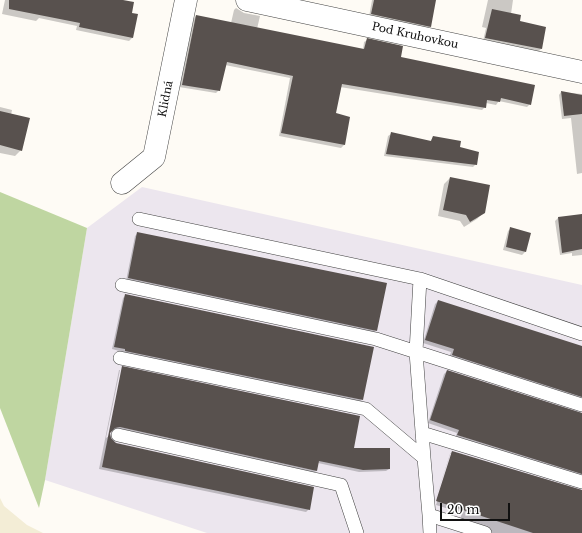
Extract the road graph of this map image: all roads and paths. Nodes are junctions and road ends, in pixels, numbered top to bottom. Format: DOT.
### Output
graph roads {
  1 [pos="186,0"];
  2 [pos="248,0"];
  3 [pos="582,72"];
  4 [pos="122,183"];
  5 [pos="139,219"];
  6 [pos="420,279"];
  7 [pos="122,285"];
  8 [pos="582,334"];
  9 [pos="416,352"];
  10 [pos="120,358"];
  11 [pos="582,405"];
  12 [pos="422,433"];
  13 [pos="118,435"];
  14 [pos="424,458"];
  15 [pos="582,482"];
  16 [pos="429,515"];
  17 [pos="357,533"];
  18 [pos="430,533"];
  19 [pos="485,533"];
  1 -- 4 [label="street, Klidná"];
  2 -- 3 [label="street, Pod Kruhovkou"];
  5 -- 6 [label="lane"];
  6 -- 8 [label="lane"];
  6 -- 9 [label="lane"];
  7 -- 9 [label="lane"];
  9 -- 11 [label="lane"];
  9 -- 12 [label="lane"];
  10 -- 14 [label="lane"];
  12 -- 14 [label="lane"];
  12 -- 15 [label="lane"];
  13 -- 17 [label="lane"];
  14 -- 16 [label="lane"];
  16 -- 18 [label="lane"];
  16 -- 19 [label="lane"];
}
